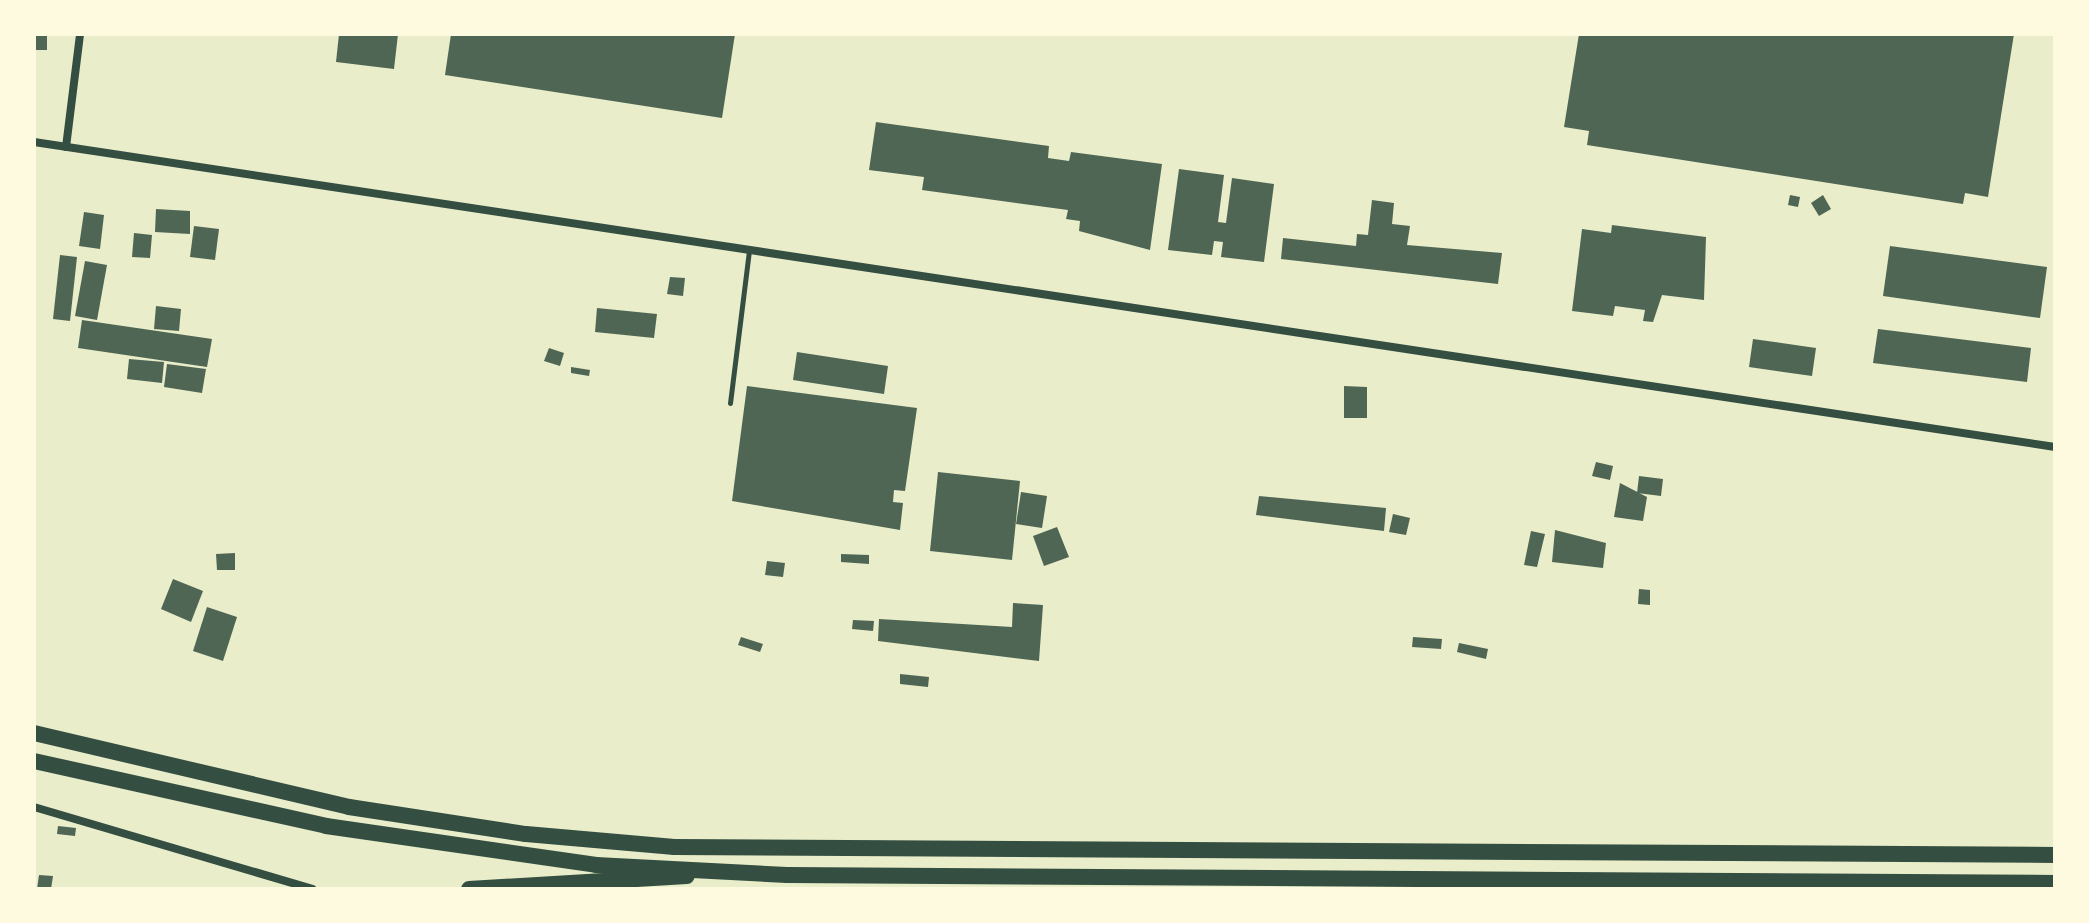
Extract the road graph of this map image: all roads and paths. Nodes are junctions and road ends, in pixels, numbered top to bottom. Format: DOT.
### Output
graph roads {
  1 [pos="80,34"];
  2 [pos="34,142"];
  3 [pos="66,147"];
  4 [pos="749,250"];
  5 [pos="730,403"];
  6 [pos="2055,447"];
  7 [pos="34,733"];
  8 [pos="34,761"];
  9 [pos="34,807"];
  10 [pos="2055,855"];
  11 [pos="710,870"];
  12 [pos="2055,883"];
  13 [pos="312,889"];
  14 [pos="469,889"];
  1 -- 3 [label="street"];
  2 -- 3 [label="street"];
  3 -- 4 [label="street"];
  4 -- 5 [label="lane"];
  4 -- 6 [label="street"];
  7 -- 10 [label="highway"];
  8 -- 11 [label="highway"];
  9 -- 13 [label="street"];
  11 -- 12 [label="highway"];
  11 -- 14 [label="highway"];
}
